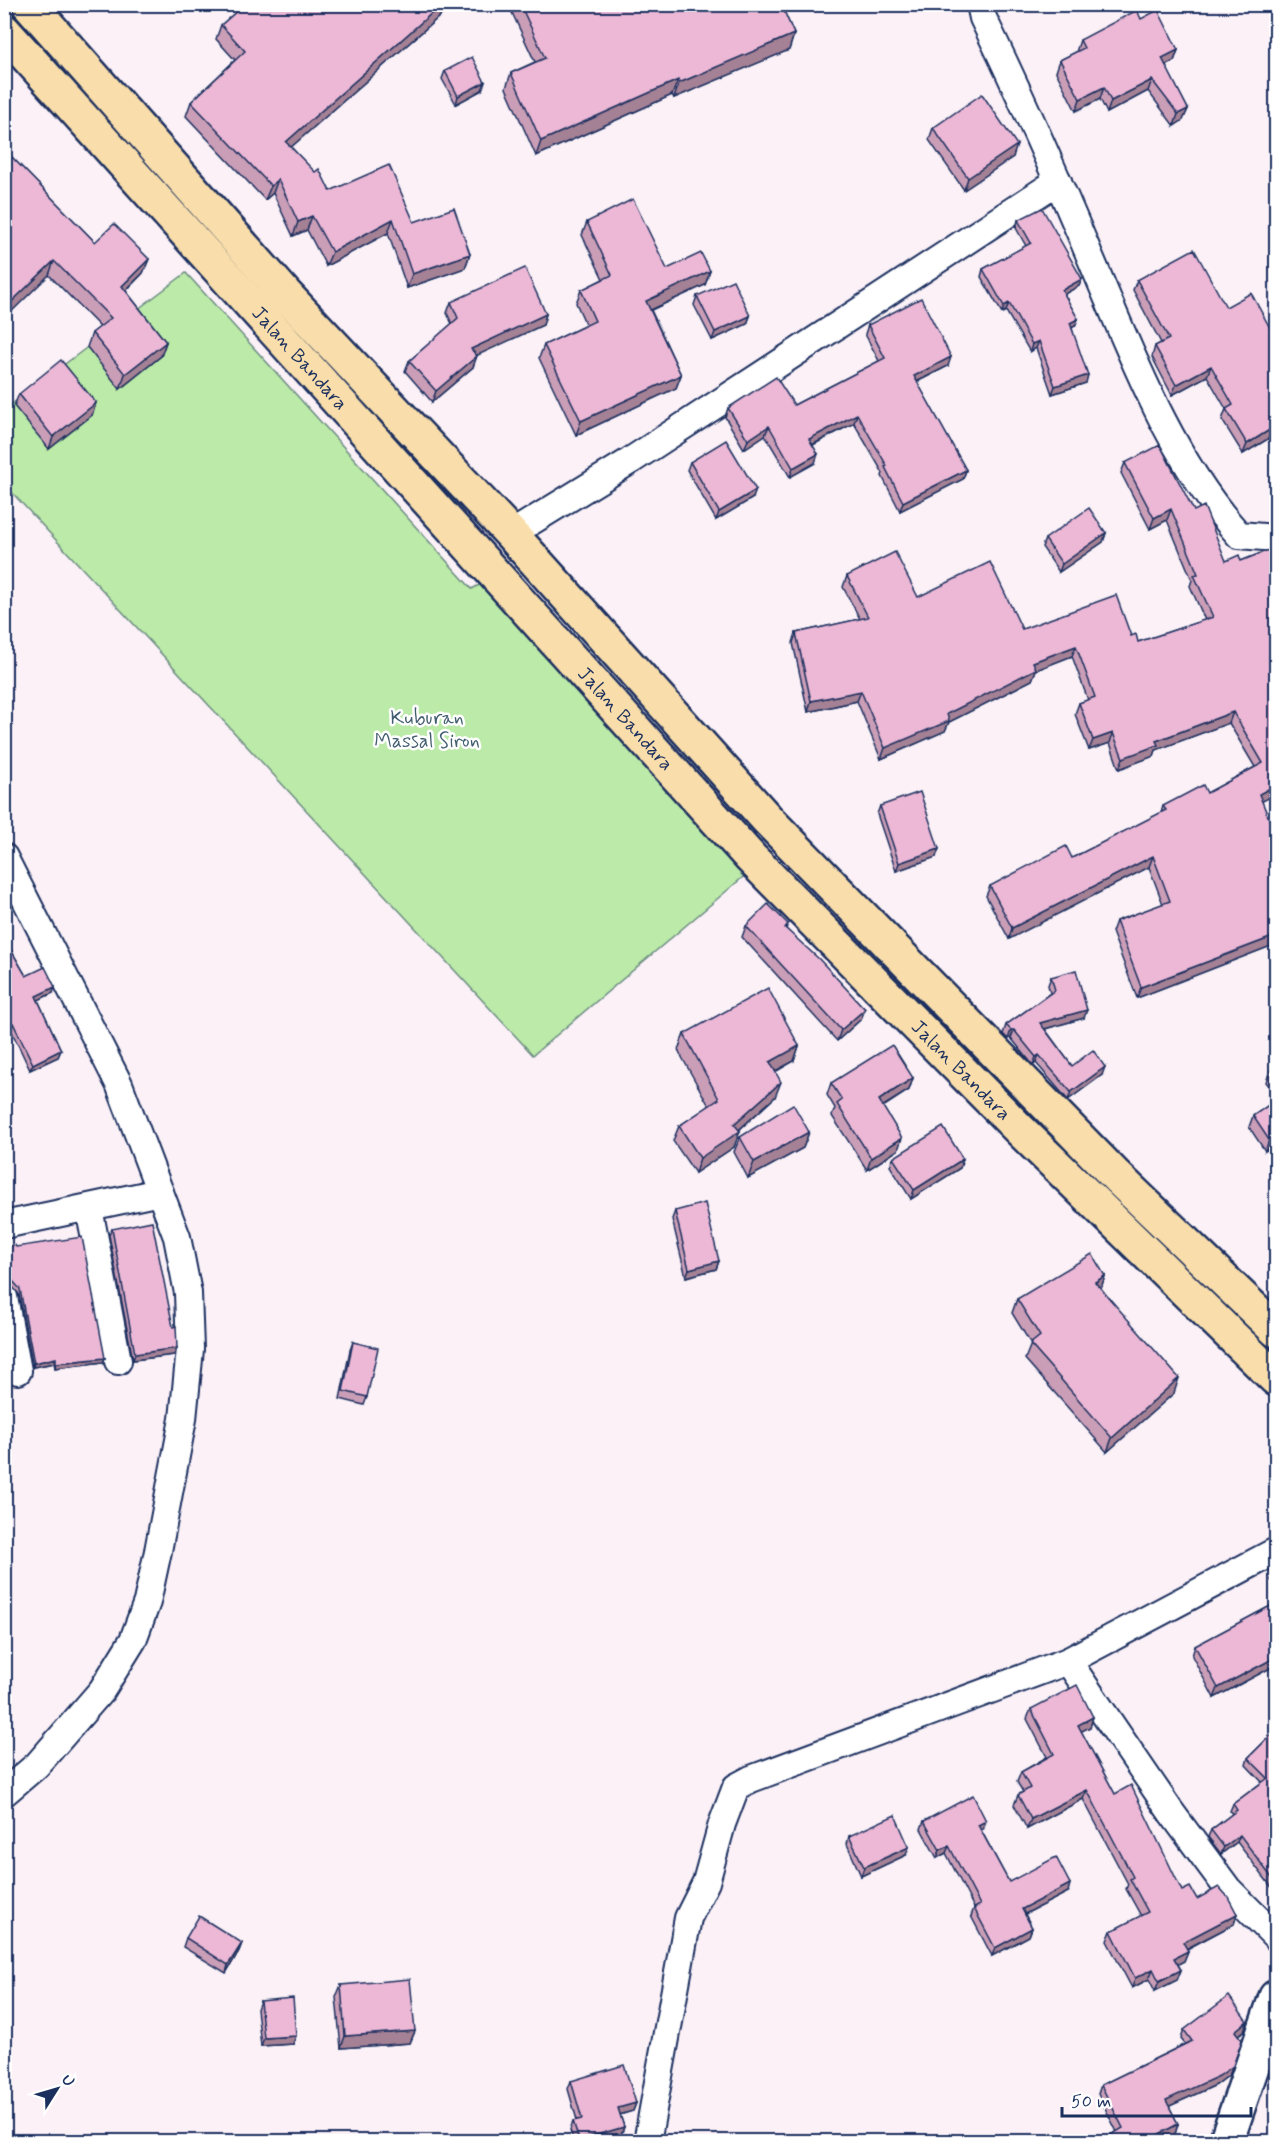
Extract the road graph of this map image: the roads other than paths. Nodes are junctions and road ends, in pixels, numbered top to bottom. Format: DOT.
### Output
graph roads {
  1 [pos="29,4"];
  2 [pos="980,4"];
  3 [pos="4,31"];
  4 [pos="1058,181"];
  5 [pos="511,534"];
  6 [pos="1276,538"];
  7 [pos="4,856"];
  8 [pos="160,1192"];
  9 [pos="89,1208"];
  10 [pos="4,1225"];
  11 [pos="4,1297"];
  12 [pos="1276,1330"];
  13 [pos="117,1361"];
  14 [pos="18,1371"];
  15 [pos="1276,1379"];
  16 [pos="1276,1551"];
  17 [pos="1068,1661"];
  18 [pos="4,1793"];
  19 [pos="1276,1937"];
  20 [pos="1276,1997"];
  21 [pos="647,2142"];
  22 [pos="1226,2142"];
  1 -- 5 [label="highway, Jalan Bandara"];
  2 -- 4 [label="street"];
  3 -- 15 [label="highway, Jalan Bandara"];
  4 -- 5 [label="street"];
  4 -- 6 [label="street"];
  5 -- 12 [label="highway, Jalan Bandara"];
  7 -- 8 [label="street"];
  8 -- 9 [label="street"];
  8 -- 18 [label="street"];
  9 -- 10 [label="street"];
  9 -- 13 [label="street"];
  11 -- 14 [label="street"];
  16 -- 17 [label="street"];
  17 -- 19 [label="street"];
  17 -- 21 [label="street"];
  20 -- 22 [label="street"];
}
